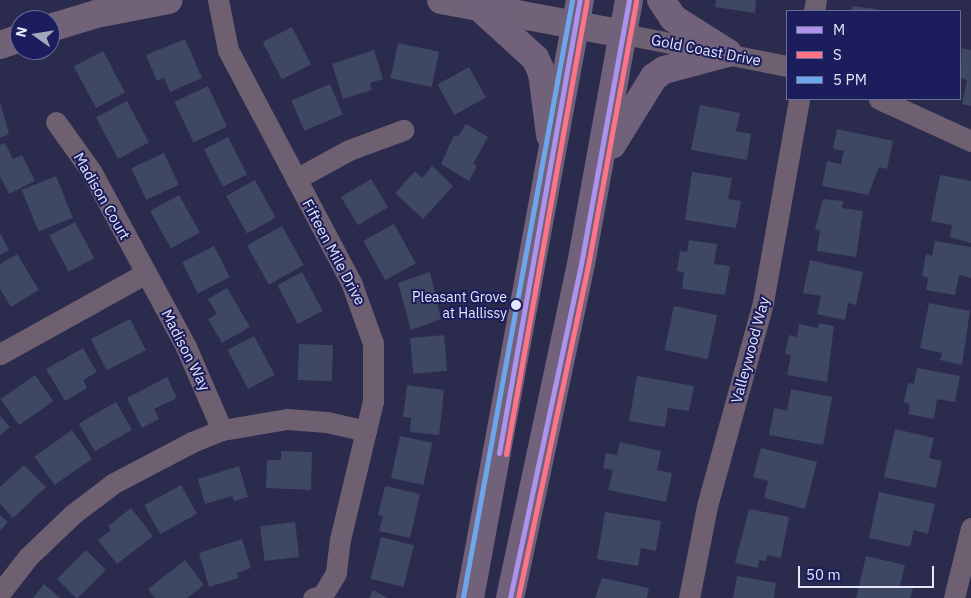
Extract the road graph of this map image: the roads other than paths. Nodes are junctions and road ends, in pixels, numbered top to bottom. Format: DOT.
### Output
graph roads {
  1 [pos="169,0"];
  2 [pos="218,0"];
  3 [pos="441,0"];
  4 [pos="507,0"];
  5 [pos="629,0"];
  6 [pos="661,0"];
  7 [pos="480,8"];
  8 [pos="578,13"];
  9 [pos="60,25"];
  10 [pos="624,34"];
  11 [pos="728,53"];
  12 [pos="786,66"];
  13 [pos="799,100"];
  14 [pos="881,100"];
  15 [pos="56,122"];
  16 [pos="403,130"];
  17 [pos="971,142"];
  18 [pos="553,161"];
  19 [pos="600,168"];
  20 [pos="296,179"];
  21 [pos="146,273"];
  22 [pos="0,353"];
  23 [pos="222,430"];
  24 [pos="366,431"];
  25 [pos="971,528"];
  26 [pos="0,592"];
  27 [pos="314,598"];
  28 [pos="470,598"];
  29 [pos="510,598"];
  30 [pos="689,598"];
  31 [pos="954,598"];
  1 -- 9 [label="street"];
  2 -- 20 [label="street, Fifteen Mile Drive"];
  3 -- 7 [label="street"];
  4 -- 7 [label="main road"];
  5 -- 10 [label="main road"];
  6 -- 11 [label="main road"];
  7 -- 8 [label="street"];
  7 -- 18 [label="main road"];
  8 -- 10 [label="street"];
  8 -- 18 [label="main road"];
  10 -- 11 [label="street, Gold Coast Drive"];
  10 -- 19 [label="main road"];
  11 -- 12 [label="street, Gold Coast Drive"];
  11 -- 19 [label="main road"];
  13 -- 30 [label="street, Valleywood Way"];
  14 -- 17 [label="street"];
  15 -- 21 [label="street, Madison Court"];
  16 -- 20 [label="street"];
  18 -- 28 [label="main road"];
  19 -- 29 [label="main road"];
  20 -- 24 [label="street, Fifteen Mile Drive"];
  21 -- 22 [label="street"];
  21 -- 23 [label="street, Madison Way"];
  23 -- 24 [label="street"];
  23 -- 26 [label="street"];
  24 -- 27 [label="street, Fifteen Mile Drive"];
  25 -- 31 [label="street"];
}
